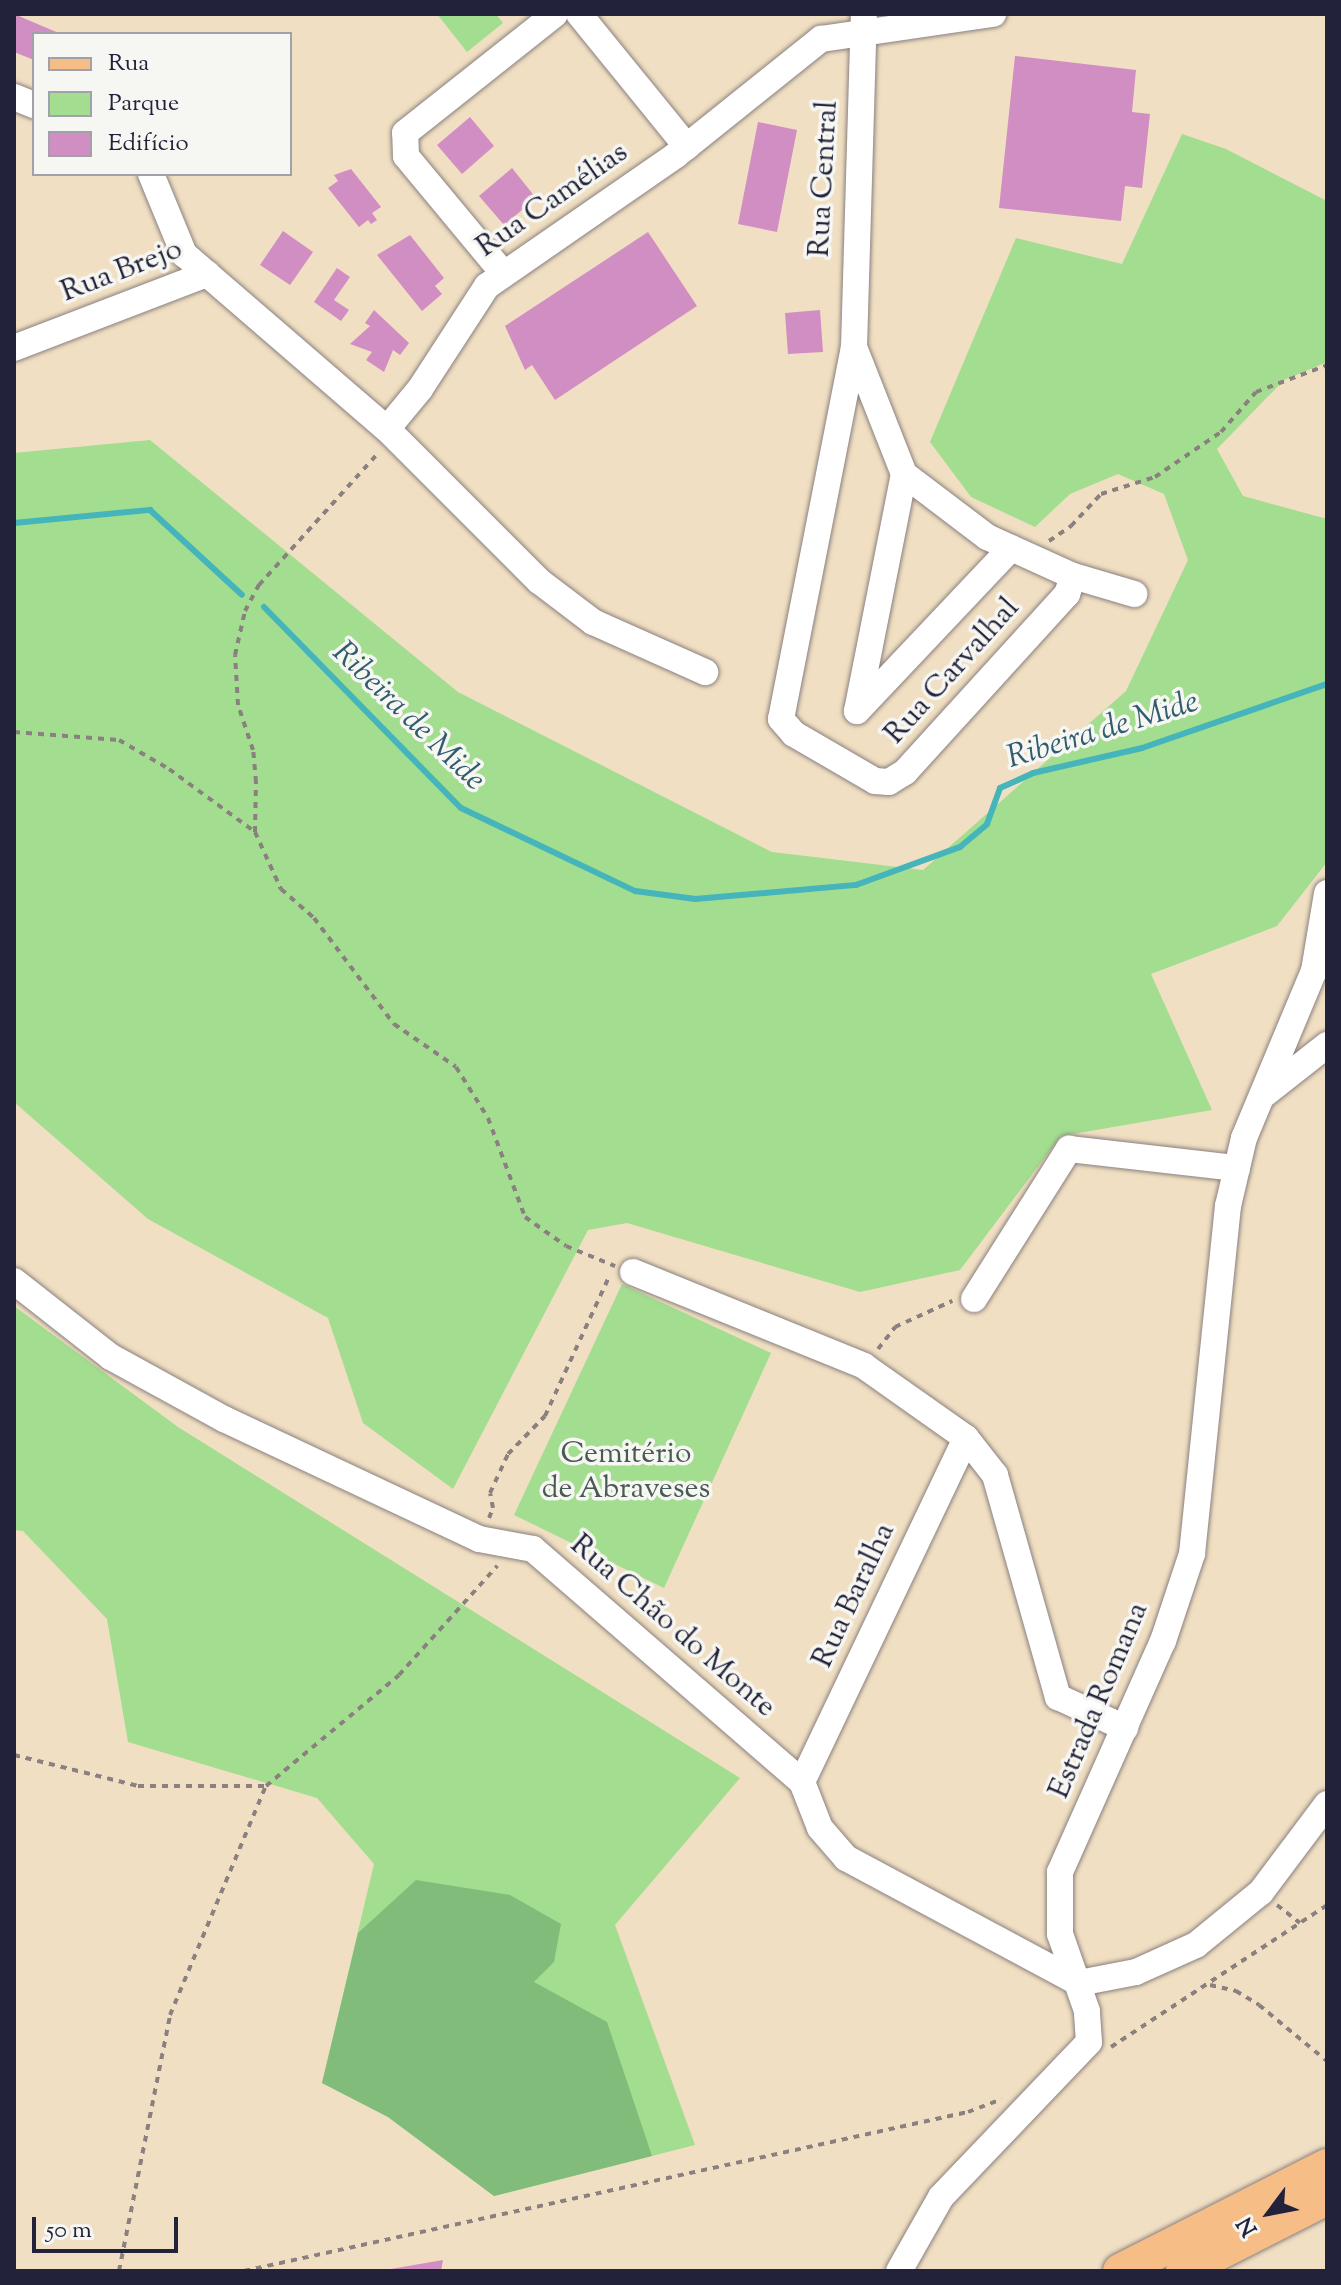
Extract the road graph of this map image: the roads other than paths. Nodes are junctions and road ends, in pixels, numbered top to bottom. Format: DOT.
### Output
graph roads {
  1 [pos="555,14"];
  2 [pos="579,14"];
  3 [pos="993,14"];
  4 [pos="864,25"];
  5 [pos="687,147"];
  6 [pos="152,176"];
  7 [pos="503,273"];
  8 [pos="207,274"];
  9 [pos="854,347"];
  10 [pos="14,348"];
  11 [pos="389,433"];
  12 [pos="904,474"];
  13 [pos="1020,553"];
  14 [pos="1073,576"];
  15 [pos="1134,594"];
  16 [pos="705,672"];
  17 [pos="1327,893"];
  18 [pos="1327,1045"];
  19 [pos="1263,1096"];
  20 [pos="1237,1168"];
  21 [pos="623,1269"];
  22 [pos="14,1281"];
  23 [pos="974,1299"];
  24 [pos="966,1438"];
  25 [pos="1125,1728"];
  26 [pos="802,1782"];
  27 [pos="1327,1804"];
  28 [pos="1079,1983"];
  29 [pos="1327,2166"];
  30 [pos="1327,2198"];
  31 [pos="904,2268"];
  32 [pos="1120,2271"];
  33 [pos="1183,2271"];
  1 -- 7 [label="street"];
  2 -- 5 [label="street"];
  3 -- 4 [label="street, Rua Camélias"];
  4 -- 5 [label="street, Rua Camélias"];
  4 -- 9 [label="street, Rua Central"];
  5 -- 7 [label="street, Rua Camélias"];
  6 -- 8 [label="street"];
  7 -- 11 [label="street, Rua Camélias"];
  8 -- 10 [label="street, Rua Brejo"];
  8 -- 11 [label="street"];
  9 -- 12 [label="street"];
  9 -- 14 [label="street, Rua Carvalhal"];
  11 -- 16 [label="street"];
  12 -- 13 [label="street, Rua Carvalhal"];
  12 -- 13 [label="street"];
  13 -- 14 [label="street, Rua Carvalhal"];
  14 -- 15 [label="street"];
  17 -- 19 [label="street, Estrada Romana"];
  18 -- 19 [label="street"];
  19 -- 20 [label="street, Estrada Romana"];
  20 -- 23 [label="street"];
  20 -- 25 [label="street, Estrada Romana"];
  21 -- 24 [label="street"];
  22 -- 26 [label="street, Rua Chão do Monte"];
  24 -- 25 [label="street"];
  24 -- 26 [label="street, Rua Baralha"];
  25 -- 28 [label="street, Estrada Romana"];
  26 -- 28 [label="street, Rua Chão do Monte"];
  27 -- 28 [label="street"];
  28 -- 31 [label="street, Estrada Romana"];
  29 -- 32 [label="main road"];
  30 -- 33 [label="main road"];
}
